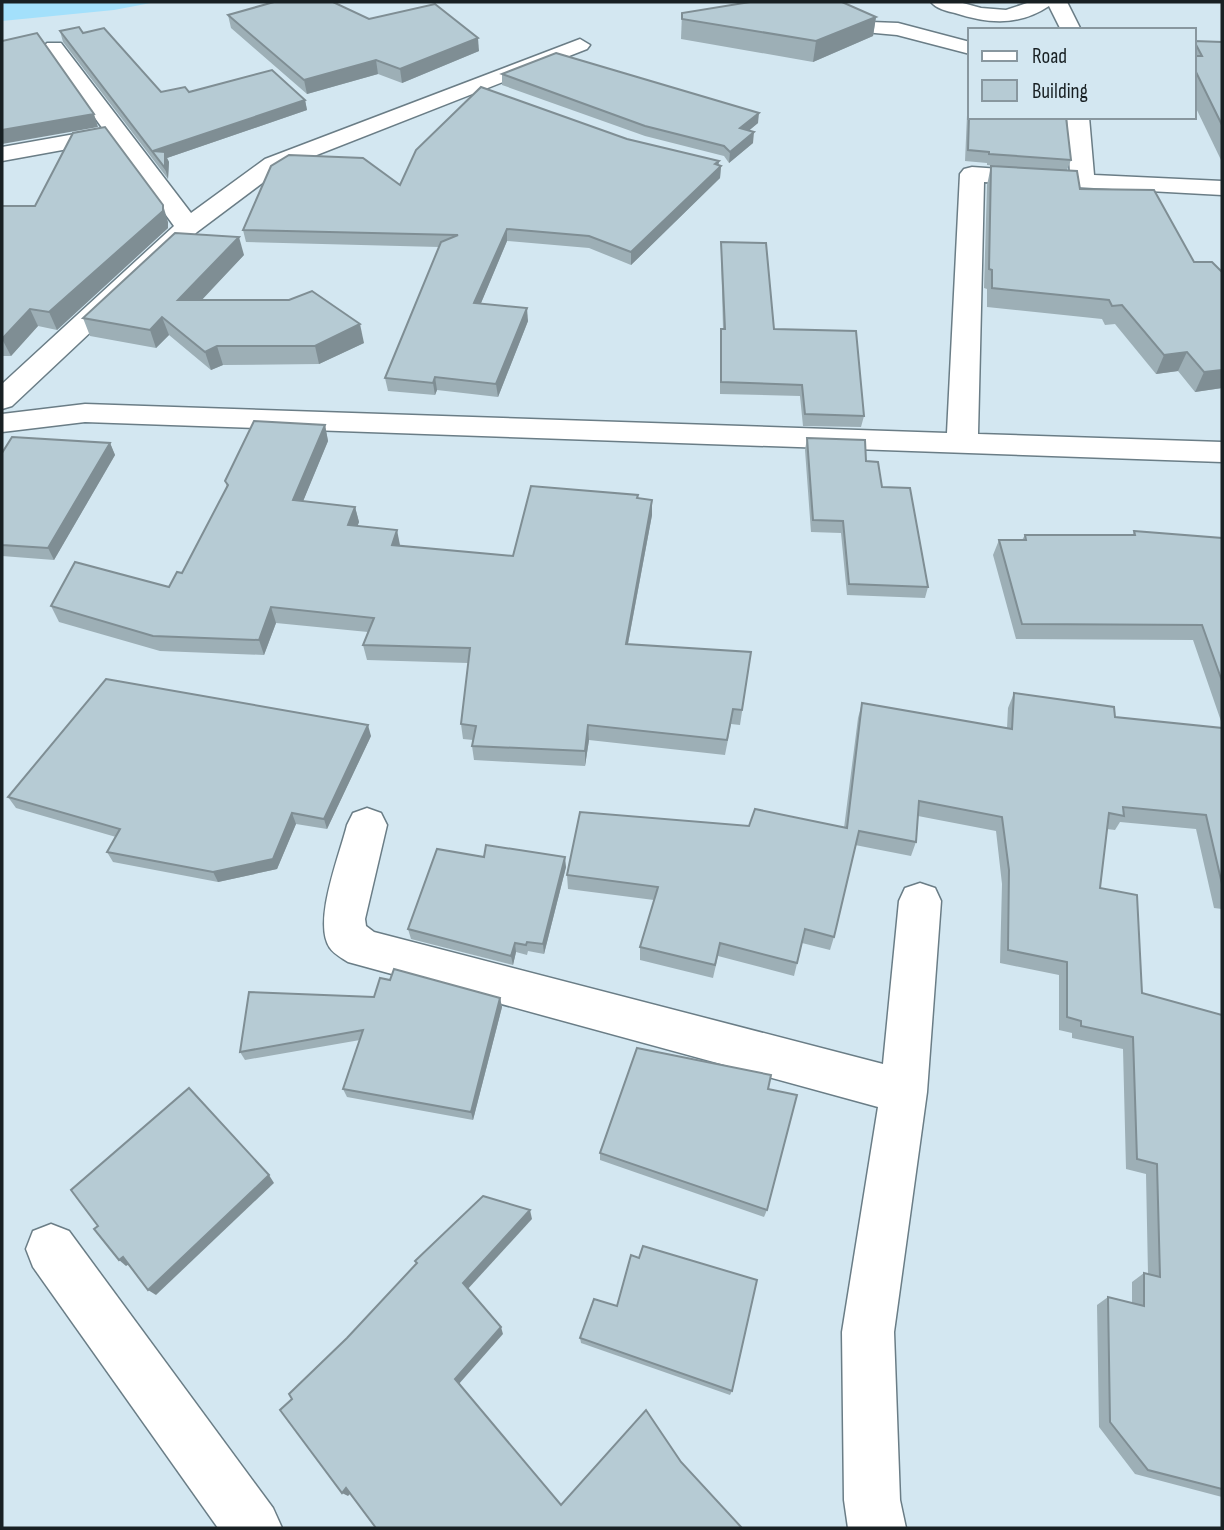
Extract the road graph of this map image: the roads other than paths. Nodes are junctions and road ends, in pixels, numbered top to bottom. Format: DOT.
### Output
graph roads {
  1 [pos="941,2"];
  2 [pos="1043,2"];
  3 [pos="1057,2"];
  4 [pos="1009,24"];
  5 [pos="872,28"];
  6 [pos="1070,28"];
  7 [pos="580,45"];
  8 [pos="54,47"];
  9 [pos="968,48"];
  10 [pos="476,86"];
  11 [pos="502,95"];
  12 [pos="1078,119"];
  13 [pos="118,132"];
  14 [pos="2,154"];
  15 [pos="1082,182"];
  16 [pos="1222,188"];
  17 [pos="188,227"];
  18 [pos="2,400"];
  19 [pos="2,423"];
  20 [pos="962,444"];
  21 [pos="1222,452"];
  22 [pos="366,825"];
  23 [pos="920,901"];
  24 [pos="904,1092"];
  25 [pos="51,1250"];
  26 [pos="253,1528"];
  27 [pos="877,1528"];
  1 -- 4 [label="street"];
  2 -- 4 [label="street"];
  3 -- 6 [label="street"];
  5 -- 9 [label="street"];
  7 -- 10 [label="street"];
  8 -- 13 [label="street"];
  10 -- 11 [label="street"];
  10 -- 17 [label="street"];
  12 -- 15 [label="street"];
  13 -- 14 [label="street"];
  13 -- 17 [label="street"];
  15 -- 16 [label="street"];
  15 -- 20 [label="street"];
  17 -- 18 [label="street"];
  19 -- 20 [label="street"];
  20 -- 21 [label="street"];
  22 -- 24 [label="street"];
  23 -- 24 [label="street"];
  24 -- 27 [label="street"];
  25 -- 26 [label="street"];
}
